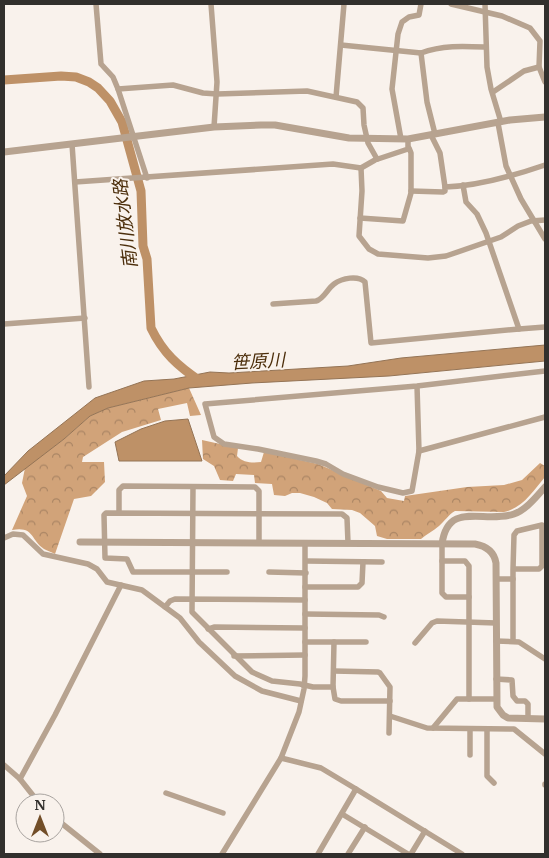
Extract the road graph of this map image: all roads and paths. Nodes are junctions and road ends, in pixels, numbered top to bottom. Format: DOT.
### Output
graph roads {
  1 [pos="96,4"];
  2 [pos="211,4"];
  3 [pos="344,4"];
  4 [pos="421,4"];
  5 [pos="451,4"];
  6 [pos="485,4"];
  7 [pos="486,13"];
  8 [pos="543,42"];
  9 [pos="341,45"];
  10 [pos="485,47"];
  11 [pos="396,51"];
  12 [pos="421,53"];
  13 [pos="539,68"];
  14 [pos="545,82"];
  15 [pos="118,89"];
  16 [pos="493,92"];
  17 [pos="217,94"];
  18 [pos="336,97"];
  19 [pos="545,117"];
  20 [pos="500,123"];
  21 [pos="214,127"];
  22 [pos="433,134"];
  23 [pos="133,136"];
  24 [pos="367,139"];
  25 [pos="405,139"];
  26 [pos="72,144"];
  27 [pos="409,148"];
  28 [pos="4,152"];
  29 [pos="377,160"];
  30 [pos="545,165"];
  31 [pos="361,168"];
  32 [pos="510,176"];
  33 [pos="147,178"];
  34 [pos="75,182"];
  35 [pos="463,185"];
  36 [pos="445,188"];
  37 [pos="411,191"];
  38 [pos="360,218"];
  39 [pos="545,220"];
  40 [pos="534,221"];
  41 [pos="545,239"];
  42 [pos="488,241"];
  43 [pos="273,304"];
  44 [pos="85,318"];
  45 [pos="4,324"];
  46 [pos="545,327"];
  47 [pos="519,329"];
  48 [pos="545,371"];
  49 [pos="417,386"];
  50 [pos="89,387"];
  51 [pos="545,417"];
  52 [pos="419,451"];
  53 [pos="545,486"];
  54 [pos="193,487"];
  55 [pos="119,513"];
  56 [pos="192,514"];
  57 [pos="260,514"];
  58 [pos="4,538"];
  59 [pos="80,542"];
  60 [pos="105,542"];
  61 [pos="192,542"];
  62 [pos="259,543"];
  63 [pos="306,543"];
  64 [pos="348,543"];
  65 [pos="442,544"];
  66 [pos="306,561"];
  67 [pos="442,561"];
  68 [pos="362,562"];
  69 [pos="382,562"];
  70 [pos="513,570"];
  71 [pos="192,572"];
  72 [pos="227,572"];
  73 [pos="270,572"];
  74 [pos="306,573"];
  75 [pos="496,579"];
  76 [pos="513,579"];
  77 [pos="121,585"];
  78 [pos="306,586"];
  79 [pos="469,597"];
  80 [pos="192,599"];
  81 [pos="305,600"];
  82 [pos="165,607"];
  83 [pos="305,614"];
  84 [pos="384,617"];
  85 [pos="469,622"];
  86 [pos="496,622"];
  87 [pos="305,628"];
  88 [pos="208,629"];
  89 [pos="496,641"];
  90 [pos="513,641"];
  91 [pos="305,642"];
  92 [pos="334,642"];
  93 [pos="366,642"];
  94 [pos="415,642"];
  95 [pos="234,656"];
  96 [pos="305,656"];
  97 [pos="545,659"];
  98 [pos="334,671"];
  99 [pos="496,678"];
  100 [pos="304,685"];
  101 [pos="333,688"];
  102 [pos="469,699"];
  103 [pos="496,700"];
  104 [pos="301,701"];
  105 [pos="390,701"];
  106 [pos="390,716"];
  107 [pos="528,718"];
  108 [pos="545,719"];
  109 [pos="433,728"];
  110 [pos="470,728"];
  111 [pos="487,729"];
  112 [pos="390,733"];
  113 [pos="545,754"];
  114 [pos="470,755"];
  115 [pos="281,758"];
  116 [pos="4,765"];
  117 [pos="20,779"];
  118 [pos="494,783"];
  119 [pos="356,789"];
  120 [pos="31,793"];
  121 [pos="166,793"];
  122 [pos="223,813"];
  123 [pos="342,814"];
  124 [pos="65,826"];
  125 [pos="365,827"];
  126 [pos="425,831"];
  127 [pos="351,853"];
  128 [pos="100,854"];
  129 [pos="222,854"];
  130 [pos="318,854"];
  131 [pos="410,854"];
  132 [pos="462,854"];
  1 -- 15 [label="street"];
  2 -- 17 [label="street"];
  3 -- 9 [label="street"];
  4 -- 11 [label="street"];
  5 -- 7 [label="street"];
  6 -- 7 [label="street"];
  7 -- 8 [label="street"];
  7 -- 10 [label="street"];
  8 -- 13 [label="street"];
  9 -- 11 [label="street"];
  9 -- 18 [label="street"];
  10 -- 12 [label="street"];
  10 -- 16 [label="street"];
  11 -- 12 [label="street"];
  11 -- 25 [label="street"];
  12 -- 22 [label="street"];
  13 -- 14 [label="street"];
  13 -- 16 [label="street"];
  15 -- 17 [label="street"];
  15 -- 23 [label="street"];
  16 -- 20 [label="street"];
  17 -- 18 [label="street"];
  17 -- 21 [label="street"];
  18 -- 24 [label="street"];
  19 -- 20 [label="street"];
  20 -- 22 [label="street"];
  20 -- 32 [label="street"];
  21 -- 23 [label="street"];
  21 -- 24 [label="street"];
  22 -- 25 [label="street"];
  22 -- 36 [label="street"];
  23 -- 26 [label="street"];
  23 -- 33 [label="street"];
  24 -- 25 [label="street"];
  24 -- 29 [label="street"];
  25 -- 27 [label="street"];
  26 -- 28 [label="street"];
  26 -- 34 [label="street"];
  27 -- 29 [label="street"];
  27 -- 37 [label="street"];
  29 -- 31 [label="street"];
  30 -- 32 [label="street"];
  31 -- 33 [label="street"];
  31 -- 38 [label="street"];
  32 -- 35 [label="street"];
  32 -- 40 [label="street"];
  33 -- 34 [label="street"];
  34 -- 44 [label="street"];
  35 -- 36 [label="street"];
  35 -- 42 [label="street"];
  36 -- 37 [label="street"];
  37 -- 38 [label="street"];
  38 -- 42 [label="street"];
  39 -- 40 [label="street"];
  40 -- 41 [label="street"];
  40 -- 42 [label="street"];
  42 -- 47 [label="street"];
  43 -- 47 [label="street"];
  44 -- 45 [label="street"];
  44 -- 50 [label="street"];
  46 -- 47 [label="street"];
  48 -- 49 [label="street"];
  49 -- 52 [label="street"];
  49 -- 52 [label="street"];
  51 -- 52 [label="street"];
  53 -- 65 [label="street"];
  54 -- 55 [label="street"];
  54 -- 56 [label="street"];
  54 -- 57 [label="street"];
  55 -- 56 [label="street"];
  55 -- 60 [label="street"];
  56 -- 57 [label="street"];
  56 -- 61 [label="street"];
  57 -- 62 [label="street"];
  57 -- 64 [label="street"];
  58 -- 77 [label="street"];
  59 -- 60 [label="street"];
  60 -- 61 [label="street"];
  60 -- 71 [label="street"];
  61 -- 62 [label="street"];
  61 -- 71 [label="street"];
  62 -- 63 [label="street"];
  63 -- 64 [label="street"];
  63 -- 66 [label="street"];
  64 -- 65 [label="street"];
  65 -- 67 [label="street"];
  65 -- 75 [label="street"];
  66 -- 68 [label="street"];
  66 -- 74 [label="street"];
  67 -- 79 [label="street"];
  67 -- 79 [label="street"];
  68 -- 69 [label="street"];
  68 -- 78 [label="street"];
  70 -- 70 [label="street"];
  70 -- 76 [label="street"];
  71 -- 72 [label="street"];
  71 -- 80 [label="street"];
  73 -- 74 [label="street"];
  74 -- 78 [label="street"];
  75 -- 76 [label="street"];
  75 -- 86 [label="street"];
  76 -- 90 [label="street"];
  77 -- 82 [label="street"];
  77 -- 117 [label="street"];
  78 -- 81 [label="street"];
  79 -- 85 [label="street"];
  80 -- 81 [label="street"];
  80 -- 82 [label="street"];
  80 -- 88 [label="street"];
  81 -- 83 [label="street"];
  82 -- 104 [label="street"];
  83 -- 84 [label="street"];
  83 -- 87 [label="street"];
  85 -- 86 [label="street"];
  85 -- 94 [label="street"];
  85 -- 102 [label="street"];
  86 -- 89 [label="street"];
  87 -- 88 [label="street"];
  87 -- 91 [label="street"];
  88 -- 95 [label="street"];
  89 -- 90 [label="street"];
  89 -- 99 [label="street"];
  90 -- 97 [label="street"];
  91 -- 92 [label="street"];
  91 -- 96 [label="street"];
  92 -- 93 [label="street"];
  92 -- 98 [label="street"];
  95 -- 96 [label="street"];
  95 -- 100 [label="street"];
  96 -- 100 [label="street"];
  98 -- 101 [label="street"];
  98 -- 105 [label="street"];
  99 -- 103 [label="street"];
  99 -- 107 [label="street"];
  100 -- 101 [label="street"];
  100 -- 104 [label="street"];
  101 -- 105 [label="street"];
  102 -- 103 [label="street"];
  102 -- 109 [label="street"];
  103 -- 107 [label="street"];
  104 -- 115 [label="street"];
  105 -- 106 [label="street"];
  106 -- 109 [label="street"];
  106 -- 112 [label="street"];
  107 -- 108 [label="street"];
  109 -- 110 [label="street"];
  110 -- 111 [label="street"];
  110 -- 114 [label="street"];
  111 -- 113 [label="street"];
  111 -- 118 [label="street"];
  115 -- 119 [label="street"];
  115 -- 129 [label="street"];
  116 -- 117 [label="street"];
  117 -- 120 [label="street"];
  119 -- 123 [label="street"];
  119 -- 126 [label="street"];
  121 -- 122 [label="street"];
  123 -- 125 [label="street"];
  123 -- 130 [label="street"];
  124 -- 128 [label="street"];
  125 -- 127 [label="street"];
  125 -- 131 [label="street"];
  126 -- 131 [label="street"];
  126 -- 132 [label="street"];
}
